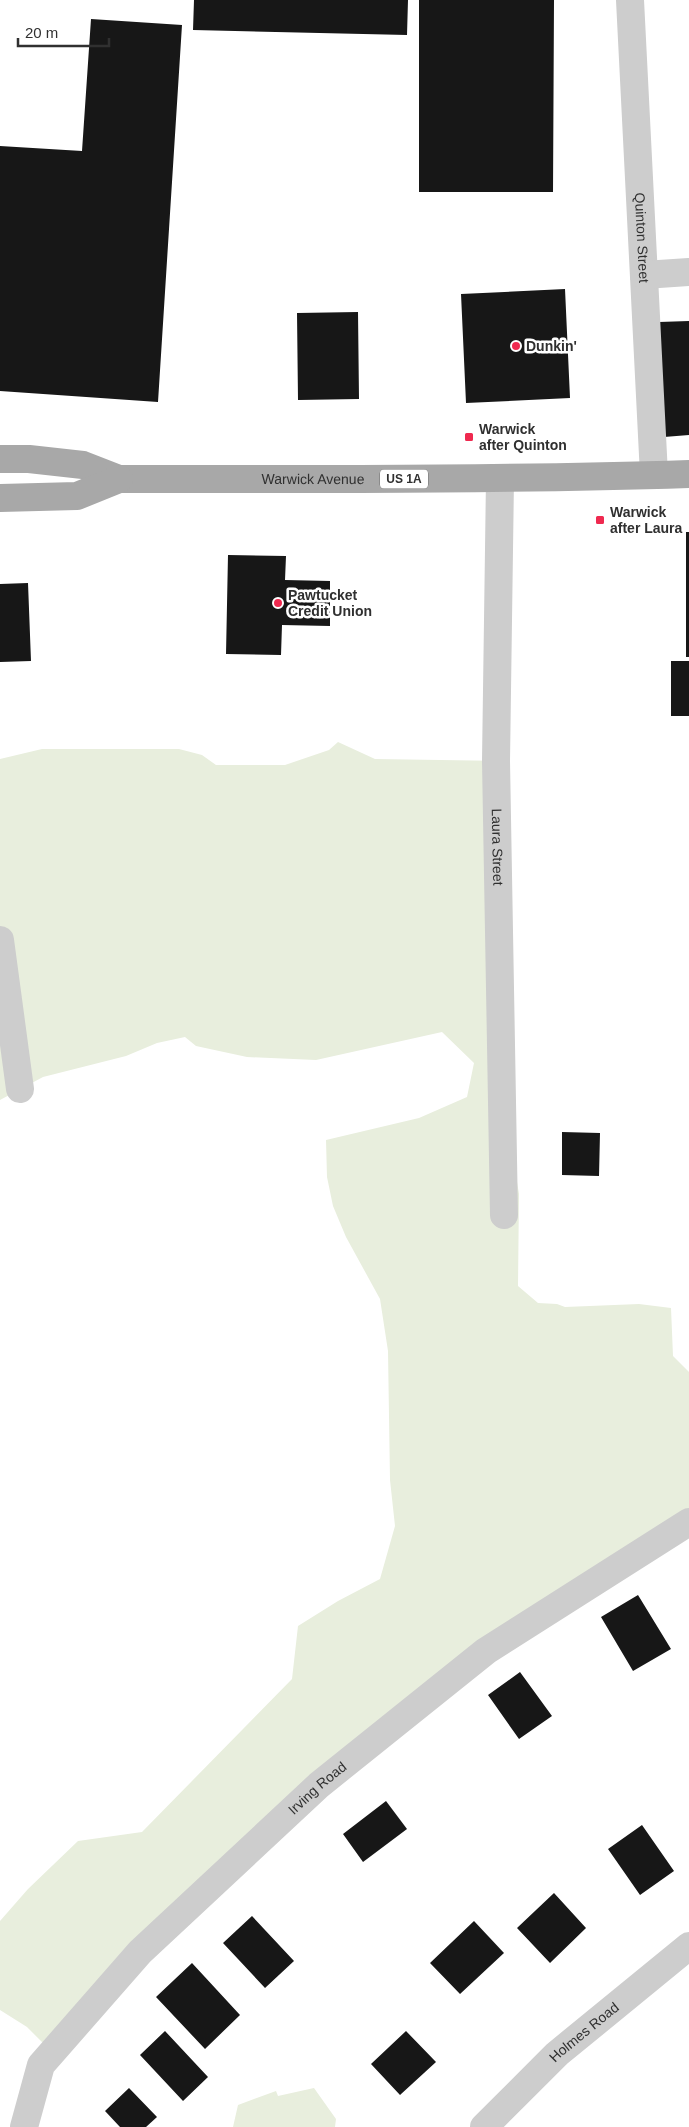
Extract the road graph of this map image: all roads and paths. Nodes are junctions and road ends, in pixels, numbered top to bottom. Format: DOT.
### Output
graph roads {
  1 [pos="630,0"];
  2 [pos="689,272"];
  3 [pos="644,275"];
  4 [pos="0,459"];
  5 [pos="689,474"];
  6 [pos="654,475"];
  7 [pos="119,479"];
  8 [pos="500,479"];
  9 [pos="0,498"];
  10 [pos="0,940"];
  11 [pos="20,1089"];
  12 [pos="504,1215"];
  13 [pos="689,1522"];
  14 [pos="689,1946"];
  15 [pos="24,2127"];
  16 [pos="484,2127"];
  1 -- 3 [label="street, Quinton Street"];
  2 -- 3 [label="street"];
  3 -- 6 [label="street, Quinton Street"];
  4 -- 7 [label="main road, Warwick Avenue / US 1A"];
  5 -- 6 [label="main road, Warwick Avenue / US 1A"];
  6 -- 8 [label="main road, Warwick Avenue / US 1A"];
  7 -- 8 [label="main road, Warwick Avenue / US 1A"];
  7 -- 9 [label="main road, Warwick Avenue / US 1A"];
  8 -- 12 [label="street, Laura Street"];
  10 -- 11 [label="street"];
  13 -- 15 [label="street, Irving Road"];
  14 -- 16 [label="street, Holmes Road"];
}
